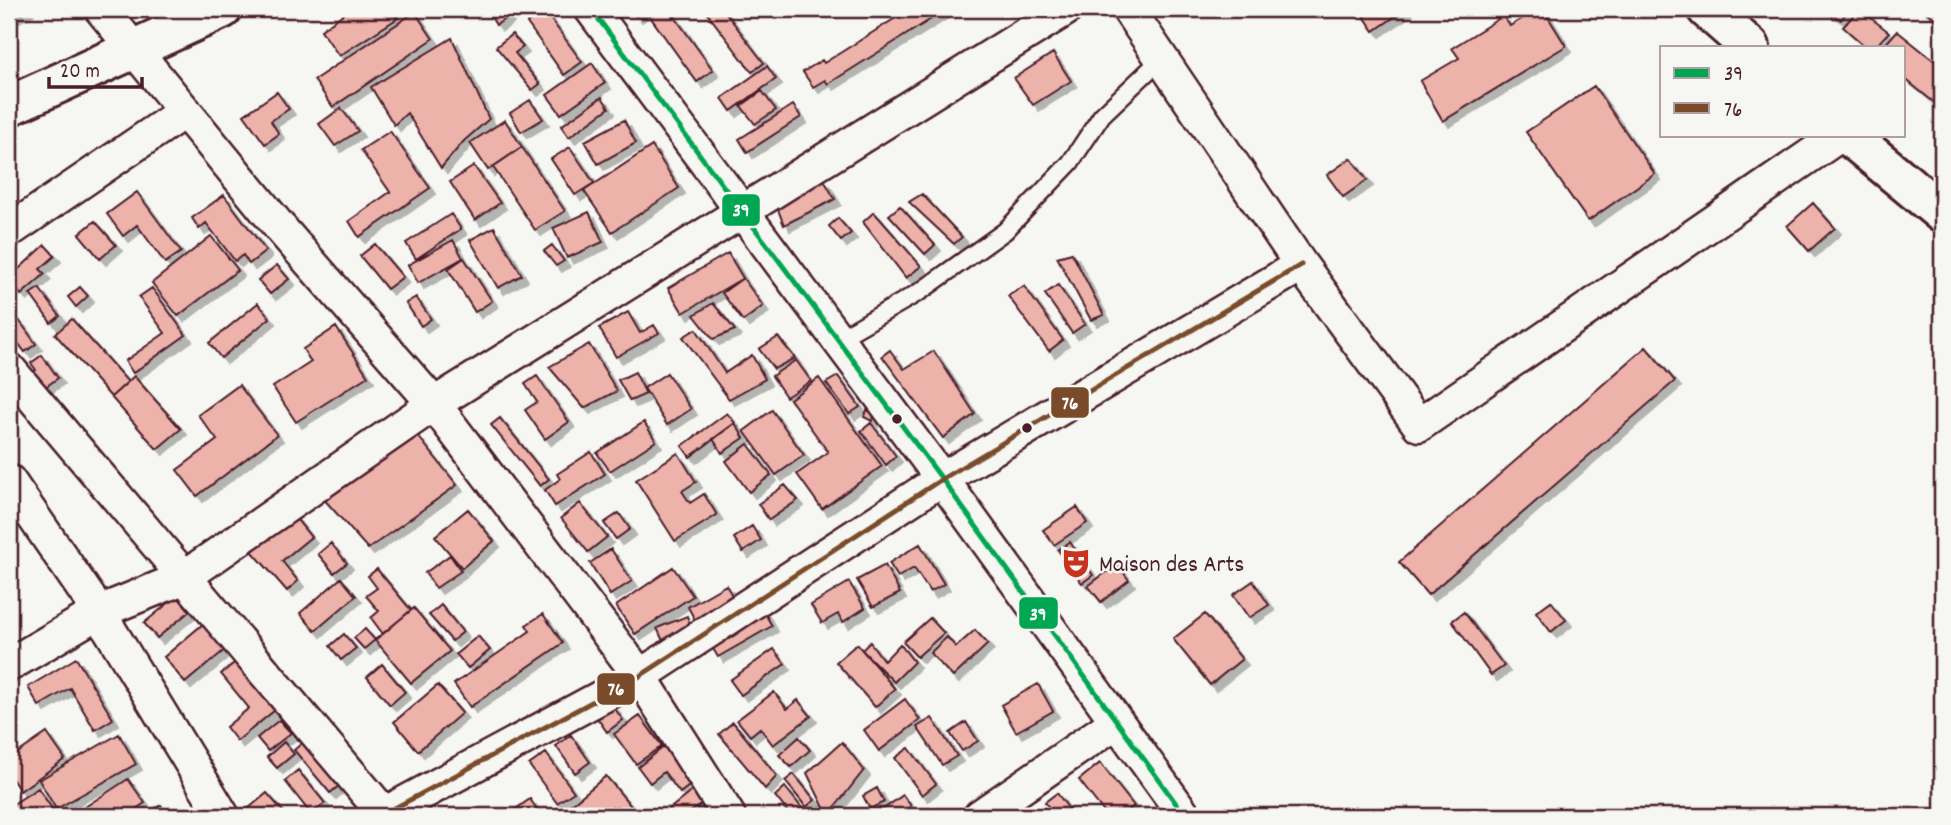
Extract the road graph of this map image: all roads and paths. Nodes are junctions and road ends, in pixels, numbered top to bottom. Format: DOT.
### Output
graph roads {
  1 [pos="102,9"];
  2 [pos="222,9"];
  3 [pos="591,9"];
  4 [pos="1066,9"];
  5 [pos="1128,9"];
  6 [pos="1707,9"];
  7 [pos="1749,46"];
  8 [pos="136,51"];
  9 [pos="1162,58"];
  10 [pos="9,106"];
  11 [pos="185,111"];
  12 [pos="1839,136"];
  13 [pos="1849,136"];
  14 [pos="744,213"];
  15 [pos="1942,213"];
  16 [pos="9,231"];
  17 [pos="1301,265"];
  18 [pos="838,339"];
  19 [pos="9,369"];
  20 [pos="434,404"];
  21 [pos="942,479"];
  22 [pos="9,481"];
  23 [pos="183,578"];
  24 [pos="99,612"];
  25 [pos="9,665"];
  26 [pos="640,676"];
  27 [pos="1116,722"];
  28 [pos="384,815"];
  29 [pos="223,816"];
  30 [pos="729,816"];
  31 [pos="980,816"];
  32 [pos="1185,816"];
  1 -- 8 [label="street"];
  2 -- 8 [label="main road"];
  3 -- 14 [label="street"];
  4 -- 14 [label="street"];
  5 -- 9 [label="street"];
  6 -- 7 [label="main road"];
  8 -- 10 [label="main road"];
  8 -- 11 [label="street"];
  9 -- 17 [label="street"];
  9 -- 18 [label="lane"];
  11 -- 16 [label="street"];
  11 -- 20 [label="street"];
  12 -- 17 [label="street"];
  13 -- 15 [label="main road"];
  14 -- 18 [label="street"];
  14 -- 20 [label="street"];
  17 -- 21 [label="street"];
  18 -- 21 [label="street"];
  19 -- 23 [label="street"];
  20 -- 23 [label="street"];
  20 -- 26 [label="street"];
  21 -- 26 [label="street"];
  21 -- 27 [label="street"];
  22 -- 24 [label="street"];
  23 -- 24 [label="street"];
  23 -- 28 [label="street"];
  24 -- 25 [label="street"];
  24 -- 29 [label="street"];
  26 -- 28 [label="street"];
  26 -- 30 [label="street"];
  27 -- 31 [label="street"];
  27 -- 32 [label="street"];
}
